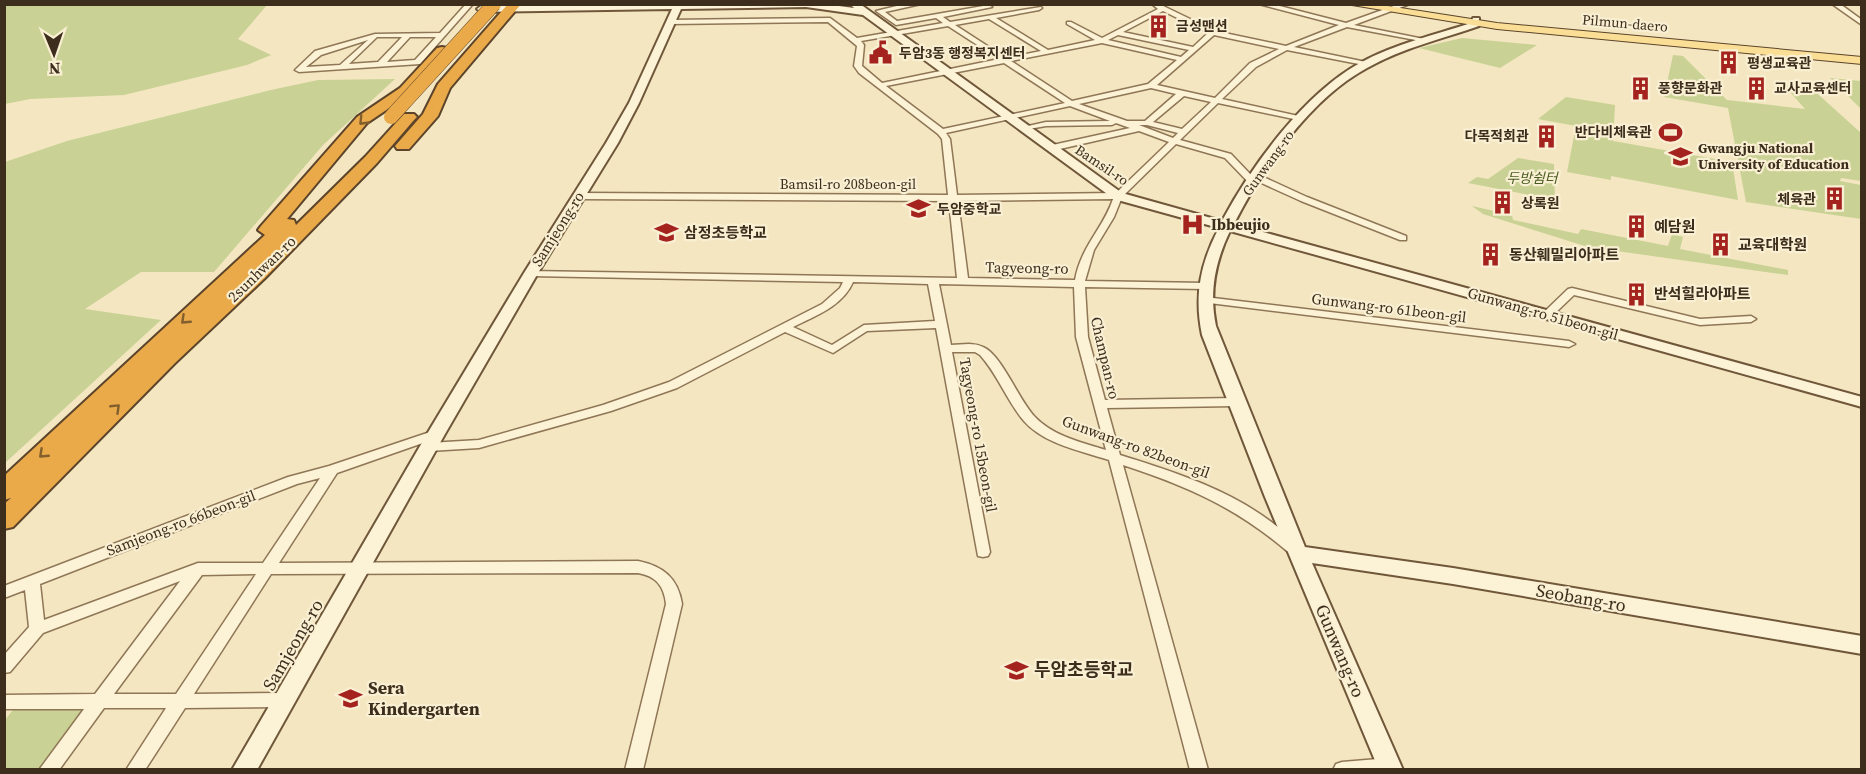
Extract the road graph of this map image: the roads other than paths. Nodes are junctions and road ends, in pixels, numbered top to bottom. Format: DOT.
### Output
graph roads {
  1 [pos="820,4"];
  2 [pos="854,4"];
  3 [pos="918,4"];
  4 [pos="985,4"];
  5 [pos="1153,4"];
  6 [pos="1262,4"];
  7 [pos="1351,4"];
  8 [pos="1379,4"];
  9 [pos="1835,4"];
  10 [pos="797,5"];
  11 [pos="1039,8"];
  12 [pos="1398,8"];
  13 [pos="1162,9"];
  14 [pos="864,12"];
  15 [pos="491,13"];
  16 [pos="674,15"];
  17 [pos="937,16"];
  18 [pos="989,16"];
  19 [pos="1476,22"];
  20 [pos="1070,23"];
  21 [pos="949,24"];
  22 [pos="1862,24"];
  23 [pos="1346,25"];
  24 [pos="894,28"];
  25 [pos="1117,33"];
  26 [pos="1213,33"];
  27 [pos="377,35"];
  28 [pos="408,35"];
  29 [pos="443,35"];
  30 [pos="857,40"];
  31 [pos="1426,40"];
  32 [pos="1102,41"];
  33 [pos="1288,48"];
  34 [pos="1193,49"];
  35 [pos="1047,52"];
  36 [pos="1862,55"];
  37 [pos="1181,58"];
  38 [pos="1003,60"];
  39 [pos="1862,61"];
  40 [pos="380,64"];
  41 [pos="1366,64"];
  42 [pos="342,67"];
  43 [pos="945,72"];
  44 [pos="881,85"];
  45 [pos="1150,86"];
  46 [pos="1182,93"];
  47 [pos="439,94"];
  48 [pos="1216,100"];
  49 [pos="1071,104"];
  50 [pos="397,112"];
  51 [pos="1009,118"];
  52 [pos="1300,119"];
  53 [pos="1120,123"];
  54 [pos="1147,123"];
  55 [pos="1023,128"];
  56 [pos="1137,129"];
  57 [pos="941,132"];
  58 [pos="1184,132"];
  59 [pos="1174,141"];
  60 [pos="1051,148"];
  61 [pos="1255,180"];
  62 [pos="579,196"];
  63 [pos="1118,196"];
  64 [pos="952,198"];
  65 [pos="1224,225"];
  66 [pos="1403,238"];
  67 [pos="531,273"];
  68 [pos="258,274"];
  69 [pos="849,280"];
  70 [pos="933,281"];
  71 [pos="963,282"];
  72 [pos="1080,283"];
  73 [pos="1205,286"];
  74 [pos="1204,300"];
  75 [pos="1547,315"];
  76 [pos="1751,319"];
  77 [pos="941,324"];
  78 [pos="786,328"];
  79 [pos="1569,344"];
  80 [pos="946,349"];
  81 [pos="1236,402"];
  82 [pos="1862,402"];
  83 [pos="1100,404"];
  84 [pos="433,440"];
  85 [pos="1112,455"];
  86 [pos="333,470"];
  87 [pos="4,491"];
  88 [pos="4,520"];
  89 [pos="983,552"];
  90 [pos="1300,554"];
  91 [pos="198,569"];
  92 [pos="267,569"];
  93 [pos="359,569"];
  94 [pos="32,581"];
  95 [pos="4,592"];
  96 [pos="38,629"];
  97 [pos="1862,645"];
  98 [pos="4,667"];
  99 [pos="283,700"];
  100 [pos="99,701"];
  101 [pos="181,701"];
  102 [pos="4,702"];
  103 [pos="49,767"];
  104 [pos="1390,768"];
  105 [pos="136,769"];
  106 [pos="244,770"];
  107 [pos="634,770"];
  108 [pos="1199,770"];
  109 [pos="1342,770"];
  1 -- 10 [label="main road"];
  2 -- 14 [label="main road, Bamsil-ro"];
  3 -- 24 [label="street"];
  4 -- 17 [label="street"];
  5 -- 13 [label="street"];
  6 -- 23 [label="street"];
  7 -- 12 [label="main road, Pilmun-daero"];
  8 -- 12 [label="main road, Pilmun-daero"];
  9 -- 22 [label="street"];
  10 -- 14 [label="main road"];
  10 -- 16 [label="main road"];
  11 -- 18 [label="street"];
  12 -- 19 [label="main road, Pilmun-daero"];
  12 -- 23 [label="street, Champan-ro"];
  13 -- 25 [label="street"];
  13 -- 26 [label="street"];
  14 -- 24 [label="main road, Bamsil-ro"];
  15 -- 16 [label="main road"];
  15 -- 29 [label="street"];
  15 -- 47 [label="highway"];
  15 -- 50 [label="highway, 2sunhwan-ro"];
  15 -- 50 [label="highway"];
  16 -- 30 [label="street"];
  16 -- 62 [label="main road, Samjeong-ro"];
  17 -- 21 [label="street"];
  17 -- 24 [label="street"];
  18 -- 21 [label="street"];
  18 -- 35 [label="street"];
  19 -- 31 [label="main road, Gunwang-ro"];
  19 -- 36 [label="main road, Pilmun-daero"];
  19 -- 39 [label="main road, Pilmun-daero"];
  20 -- 32 [label="street"];
  21 -- 24 [label="street"];
  21 -- 38 [label="street"];
  23 -- 31 [label="street"];
  23 -- 33 [label="street, Champan-ro"];
  24 -- 30 [label="street"];
  24 -- 43 [label="main road, Bamsil-ro"];
  25 -- 32 [label="street"];
  25 -- 34 [label="street"];
  26 -- 33 [label="street"];
  26 -- 34 [label="street"];
  27 -- 28 [label="street"];
  27 -- 42 [label="street"];
  27 -- 42 [label="street"];
  28 -- 29 [label="street"];
  28 -- 40 [label="street"];
  29 -- 40 [label="street"];
  30 -- 44 [label="street"];
  31 -- 41 [label="main road, Gunwang-ro"];
  32 -- 35 [label="street"];
  32 -- 37 [label="street"];
  33 -- 41 [label="street"];
  33 -- 48 [label="street, Champan-ro"];
  34 -- 37 [label="street"];
  35 -- 38 [label="street"];
  37 -- 45 [label="street"];
  38 -- 43 [label="street"];
  38 -- 49 [label="street"];
  40 -- 42 [label="street"];
  41 -- 52 [label="main road, Gunwang-ro"];
  43 -- 44 [label="street"];
  43 -- 51 [label="main road, Bamsil-ro"];
  44 -- 57 [label="street"];
  45 -- 46 [label="street"];
  45 -- 49 [label="street"];
  46 -- 48 [label="street"];
  46 -- 54 [label="street"];
  47 -- 50 [label="highway"];
  47 -- 68 [label="highway"];
  48 -- 52 [label="street"];
  48 -- 58 [label="street, Champan-ro"];
  49 -- 51 [label="street"];
  49 -- 53 [label="street"];
  50 -- 68 [label="highway, 2sunhwan-ro"];
  50 -- 87 [label="highway, 2sunhwan-ro, one-way"];
  51 -- 55 [label="main road, Bamsil-ro"];
  51 -- 57 [label="street"];
  52 -- 61 [label="main road, Gunwang-ro"];
  53 -- 54 [label="street"];
  53 -- 55 [label="street"];
  53 -- 56 [label="street"];
  54 -- 58 [label="street"];
  55 -- 60 [label="main road, Bamsil-ro"];
  56 -- 59 [label="street"];
  56 -- 60 [label="street"];
  57 -- 64 [label="street"];
  58 -- 59 [label="street, Champan-ro"];
  59 -- 61 [label="street"];
  59 -- 63 [label="street, Champan-ro"];
  60 -- 63 [label="main road, Bamsil-ro"];
  61 -- 65 [label="main road, Gunwang-ro"];
  61 -- 66 [label="street"];
  62 -- 64 [label="street, Bamsil-ro 208beon-gil"];
  62 -- 67 [label="main road, Samjeong-ro"];
  63 -- 64 [label="street, Bamsil-ro 208beon-gil"];
  63 -- 65 [label="main road, Bamsil-ro"];
  63 -- 72 [label="street, Champan-ro"];
  64 -- 71 [label="street"];
  65 -- 73 [label="main road, Gunwang-ro"];
  65 -- 75 [label="main road, Gunwang-ro 51beon-gil"];
  67 -- 69 [label="street, Tagyeong-ro"];
  67 -- 84 [label="main road, Samjeong-ro"];
  88 -- 68 [label="highway, 2sunhwan-ro, one-way"];
  69 -- 70 [label="street, Tagyeong-ro"];
  69 -- 78 [label="street"];
  70 -- 71 [label="street, Tagyeong-ro"];
  70 -- 77 [label="street, Tagyeong-ro 15beon-gil"];
  71 -- 72 [label="street, Tagyeong-ro"];
  72 -- 73 [label="street, Tagyeong-ro"];
  72 -- 83 [label="street, Champan-ro"];
  73 -- 74 [label="main road, Gunwang-ro"];
  74 -- 79 [label="street, Gunwang-ro 61beon-gil"];
  74 -- 81 [label="main road, Gunwang-ro"];
  75 -- 76 [label="street"];
  75 -- 82 [label="main road, Gunwang-ro 51beon-gil"];
  77 -- 78 [label="street"];
  77 -- 80 [label="street, Tagyeong-ro 15beon-gil"];
  78 -- 84 [label="street"];
  80 -- 85 [label="street, Gunwang-ro 82beon-gil"];
  80 -- 89 [label="street, Tagyeong-ro 15beon-gil"];
  81 -- 83 [label="street"];
  81 -- 90 [label="main road, Gunwang-ro"];
  83 -- 85 [label="street, Champan-ro"];
  84 -- 86 [label="street, Samjeong-ro 66beon-gil"];
  84 -- 93 [label="main road, Samjeong-ro"];
  85 -- 90 [label="street, Gunwang-ro 82beon-gil"];
  85 -- 108 [label="street, Champan-ro"];
  86 -- 92 [label="street"];
  86 -- 94 [label="street, Samjeong-ro 66beon-gil"];
  90 -- 97 [label="main road, Seobang-ro"];
  90 -- 104 [label="main road, Gunwang-ro"];
  91 -- 92 [label="street"];
  91 -- 96 [label="street"];
  91 -- 100 [label="street"];
  92 -- 93 [label="street"];
  92 -- 101 [label="street"];
  93 -- 99 [label="main road, Samjeong-ro"];
  93 -- 107 [label="street"];
  94 -- 95 [label="street, Samjeong-ro 66beon-gil"];
  94 -- 96 [label="street"];
  96 -- 98 [label="street"];
  99 -- 101 [label="street"];
  99 -- 106 [label="main road, Samjeong-ro"];
  100 -- 101 [label="street"];
  100 -- 102 [label="street"];
  100 -- 103 [label="street"];
  101 -- 105 [label="street"];
  104 -- 109 [label="street, Gunwang-ro"];
}
